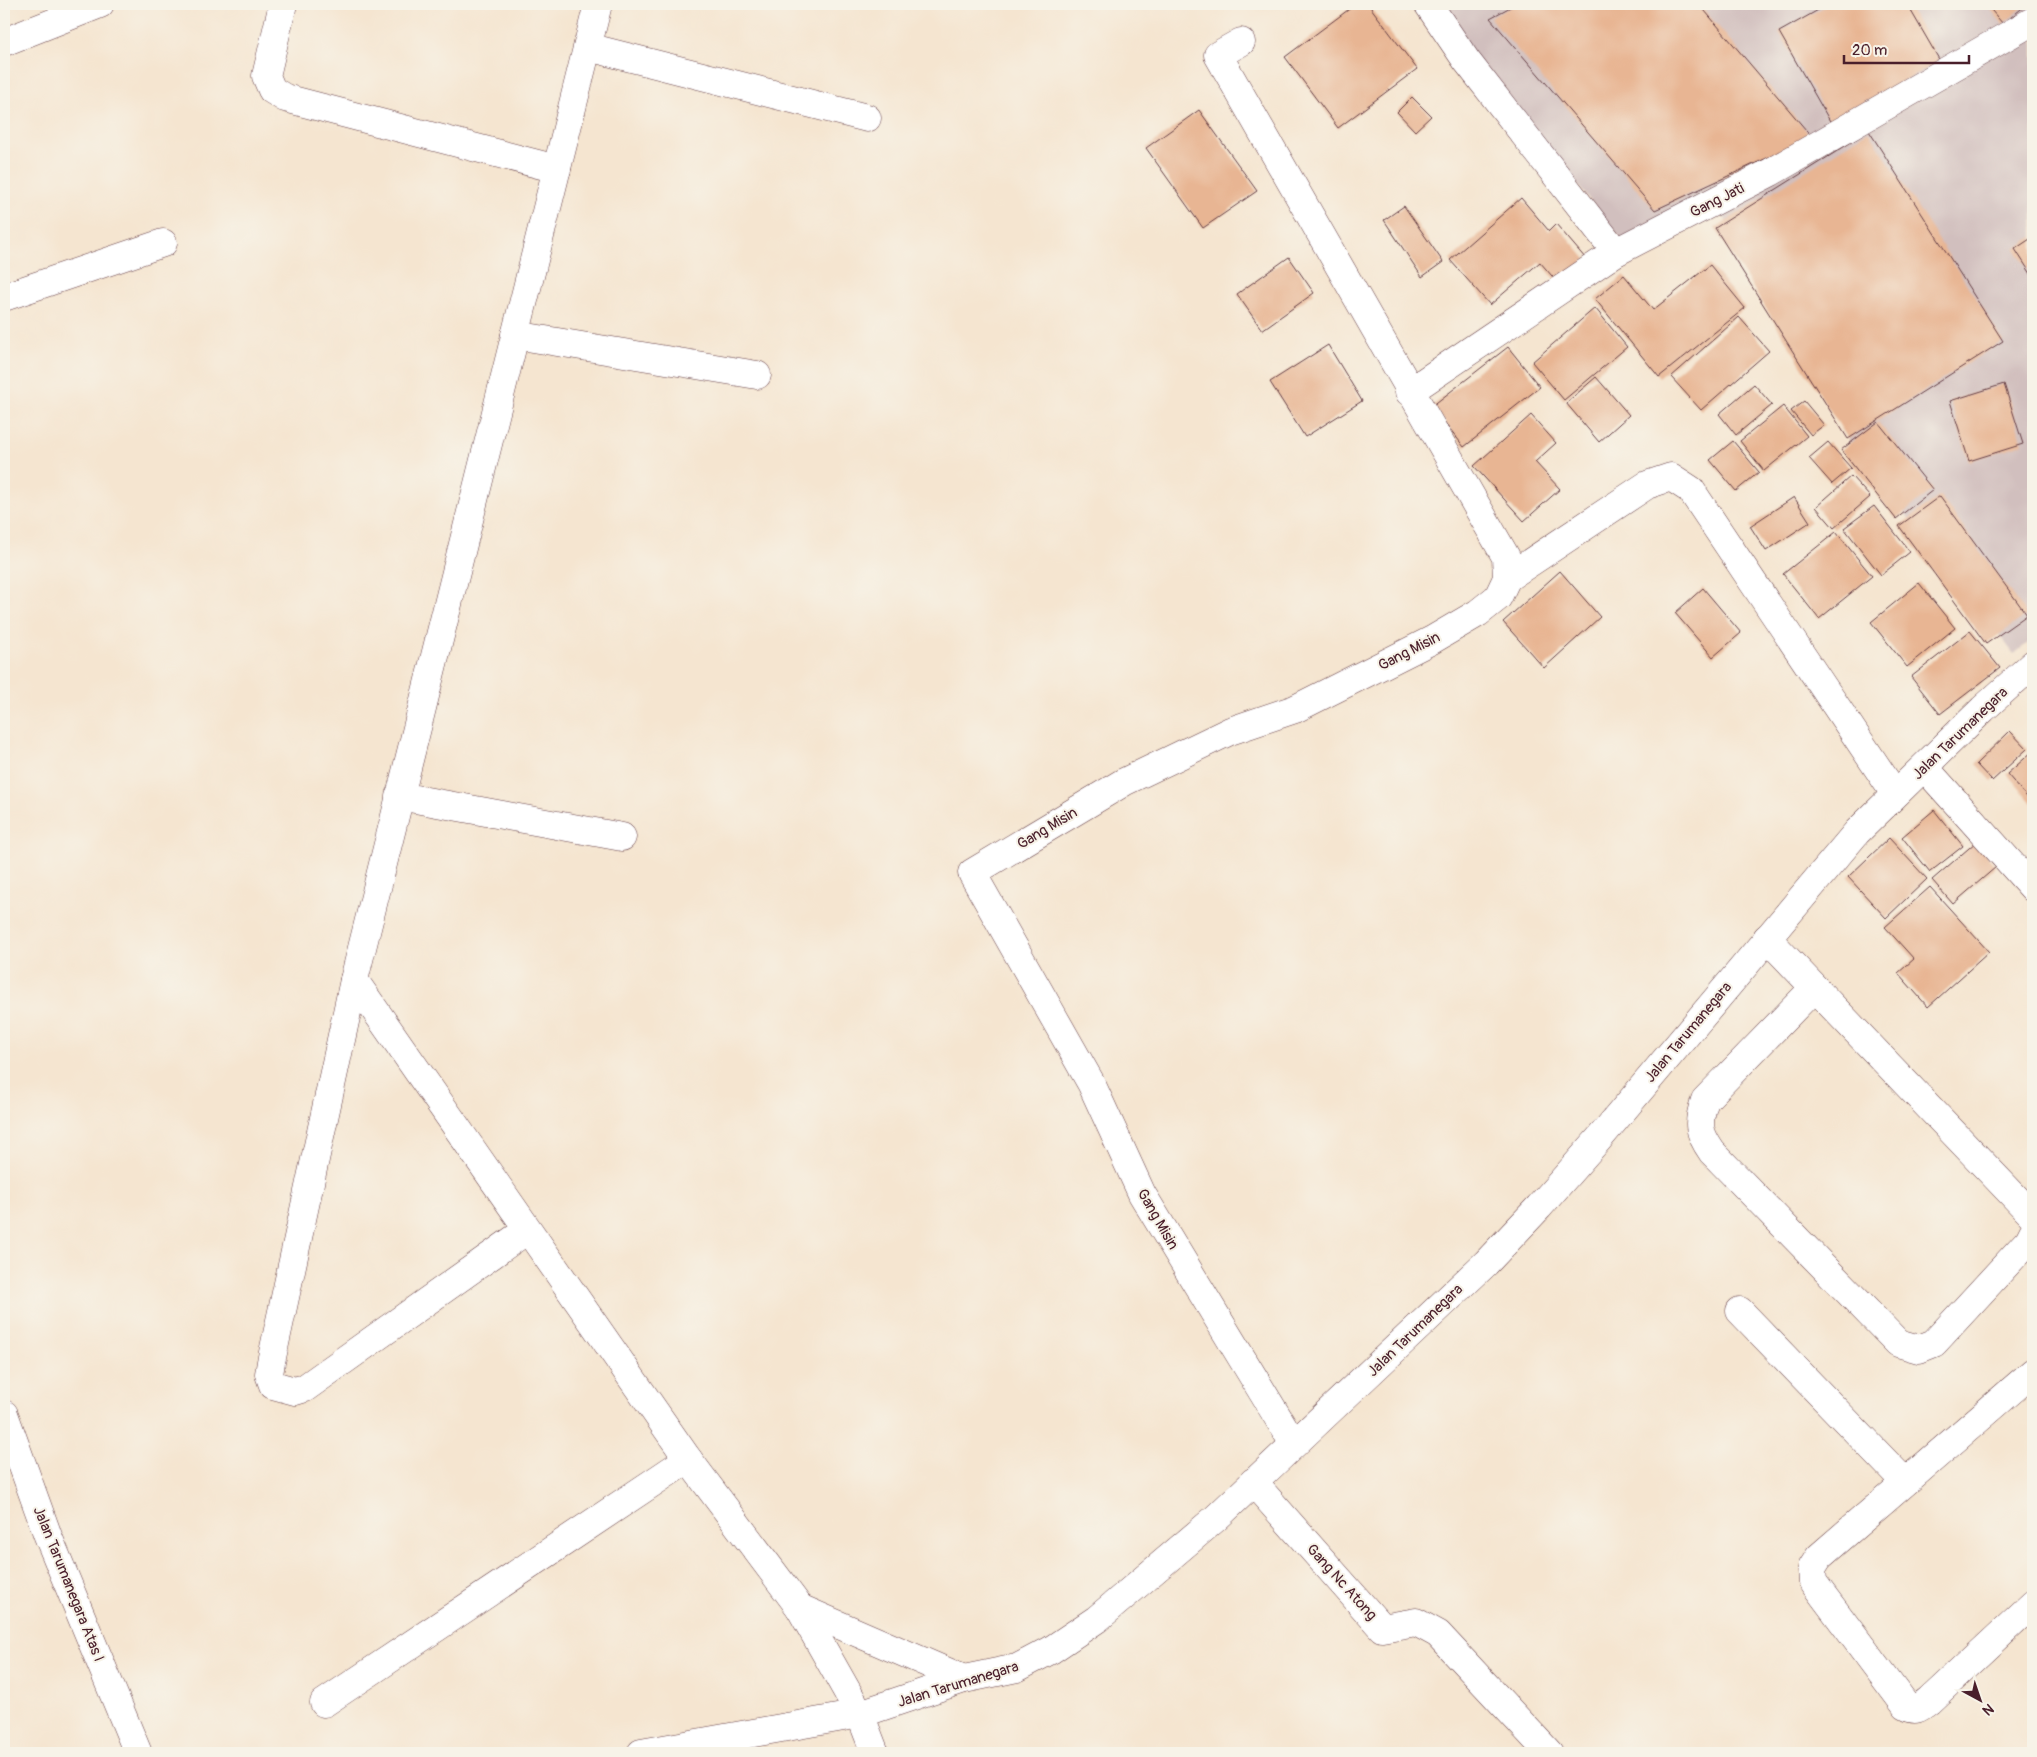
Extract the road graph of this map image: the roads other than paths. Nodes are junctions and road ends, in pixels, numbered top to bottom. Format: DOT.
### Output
graph roads {
  1 [pos="100,4"];
  2 [pos="283,4"];
  3 [pos="598,4"];
  4 [pos="1428,4"];
  5 [pos="2033,21"];
  6 [pos="4,42"];
  7 [pos="1241,42"];
  8 [pos="588,47"];
  9 [pos="866,118"];
  10 [pos="557,169"];
  11 [pos="163,243"];
  12 [pos="1616,252"];
  13 [pos="4,297"];
  14 [pos="515,335"];
  15 [pos="757,375"];
  16 [pos="1409,392"];
  17 [pos="1507,578"];
  18 [pos="2033,664"];
  19 [pos="1925,768"];
  20 [pos="1895,794"];
  21 [pos="399,796"];
  22 [pos="622,837"];
  23 [pos="2033,888"];
  24 [pos="1767,938"];
  25 [pos="354,980"];
  26 [pos="1814,988"];
  27 [pos="2033,1216"];
  28 [pos="527,1230"];
  29 [pos="2033,1232"];
  30 [pos="1740,1311"];
  31 [pos="2033,1372"];
  32 [pos="4,1414"];
  33 [pos="1294,1444"];
  34 [pos="688,1459"];
  35 [pos="1253,1482"];
  36 [pos="1905,1482"];
  37 [pos="2033,1604"];
  38 [pos="800,1608"];
  39 [pos="964,1679"];
  40 [pos="324,1703"];
  41 [pos="860,1714"];
  42 [pos="138,1753"];
  43 [pos="641,1753"];
  44 [pos="875,1753"];
  45 [pos="1549,1753"];
  1 -- 6 [label="street"];
  2 -- 10 [label="street"];
  3 -- 8 [label="street"];
  4 -- 12 [label="street"];
  5 -- 12 [label="street, Gang Jati"];
  7 -- 16 [label="street"];
  8 -- 9 [label="street"];
  8 -- 10 [label="street"];
  10 -- 14 [label="street"];
  11 -- 13 [label="street"];
  12 -- 16 [label="street, Gang Jati"];
  14 -- 15 [label="street"];
  14 -- 21 [label="street"];
  16 -- 17 [label="street"];
  17 -- 20 [label="street"];
  17 -- 33 [label="street, Gang Misin"];
  18 -- 19 [label="street, Jalan Tarumanegara"];
  19 -- 20 [label="street, Jalan Tarumanegara"];
  19 -- 23 [label="street"];
  20 -- 24 [label="street, Jalan Tarumanegara"];
  21 -- 22 [label="street"];
  21 -- 25 [label="street"];
  24 -- 26 [label="street"];
  24 -- 33 [label="street, Jalan Tarumanegara"];
  25 -- 28 [label="street"];
  25 -- 28 [label="street"];
  26 -- 27 [label="street"];
  26 -- 29 [label="street"];
  28 -- 34 [label="street"];
  30 -- 36 [label="street"];
  31 -- 36 [label="street"];
  32 -- 42 [label="street, Jalan Tarumanegara Atas I"];
  33 -- 35 [label="street, Jalan Tarumanegara"];
  34 -- 38 [label="street"];
  34 -- 40 [label="street"];
  35 -- 39 [label="street, Jalan Tarumanegara"];
  35 -- 45 [label="street, Gang Nc Atong"];
  36 -- 37 [label="street"];
  38 -- 39 [label="street"];
  38 -- 41 [label="street"];
  39 -- 41 [label="street, Jalan Tarumanegara"];
  41 -- 43 [label="street, Jalan Tarumanegara"];
  41 -- 44 [label="street"];
}
